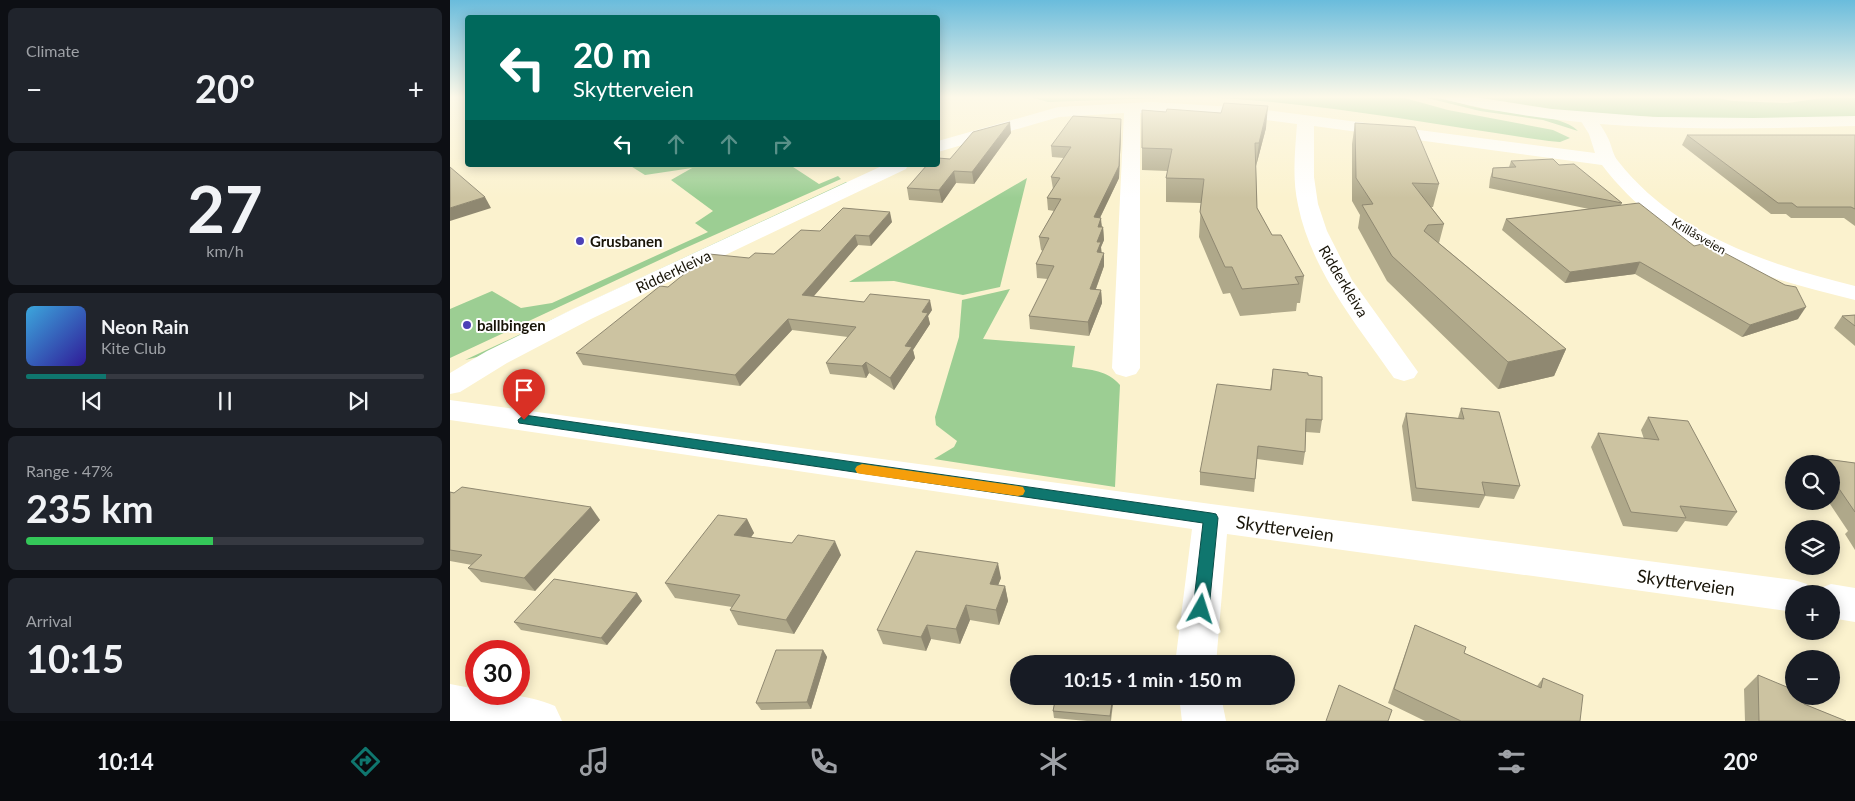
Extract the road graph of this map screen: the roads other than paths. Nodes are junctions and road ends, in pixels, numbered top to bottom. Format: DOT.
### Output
graph roads {
  1 [pos="991,131"];
  2 [pos="1131,131"];
  3 [pos="1306,131"];
  4 [pos="1386,131"];
  5 [pos="1596,131"];
  6 [pos="940,147"];
  7 [pos="1608,160"];
  8 [pos="891,167"];
  9 [pos="1855,293"];
  10 [pos="1126,368"];
  11 [pos="1404,372"];
  12 [pos="450,385"];
  13 [pos="450,410"];
  14 [pos="1211,518"];
  15 [pos="1785,595"];
  16 [pos="1840,602"];
  17 [pos="1855,605"];
  18 [pos="1196,655"];
  19 [pos="450,705"];
  20 [pos="1201,705"];
  21 [pos="540,721"];
  22 [pos="1204,721"];
  1 -- 6 [label="street"];
  2 -- 10 [label="street"];
  3 -- 11 [label="street, Ridderkleiva"];
  4 -- 7 [label="street"];
  5 -- 7 [label="street, Krillåsveien"];
  7 -- 9 [label="street, Krillåsveien"];
  8 -- 12 [label="street, Ridderkleiva"];
  13 -- 14 [label="street, Skytterveien"];
  14 -- 15 [label="street, Skytterveien"];
  14 -- 18 [label="street"];
  16 -- 17 [label="street"];
  19 -- 21 [label="street"];
  20 -- 22 [label="street"];
}
